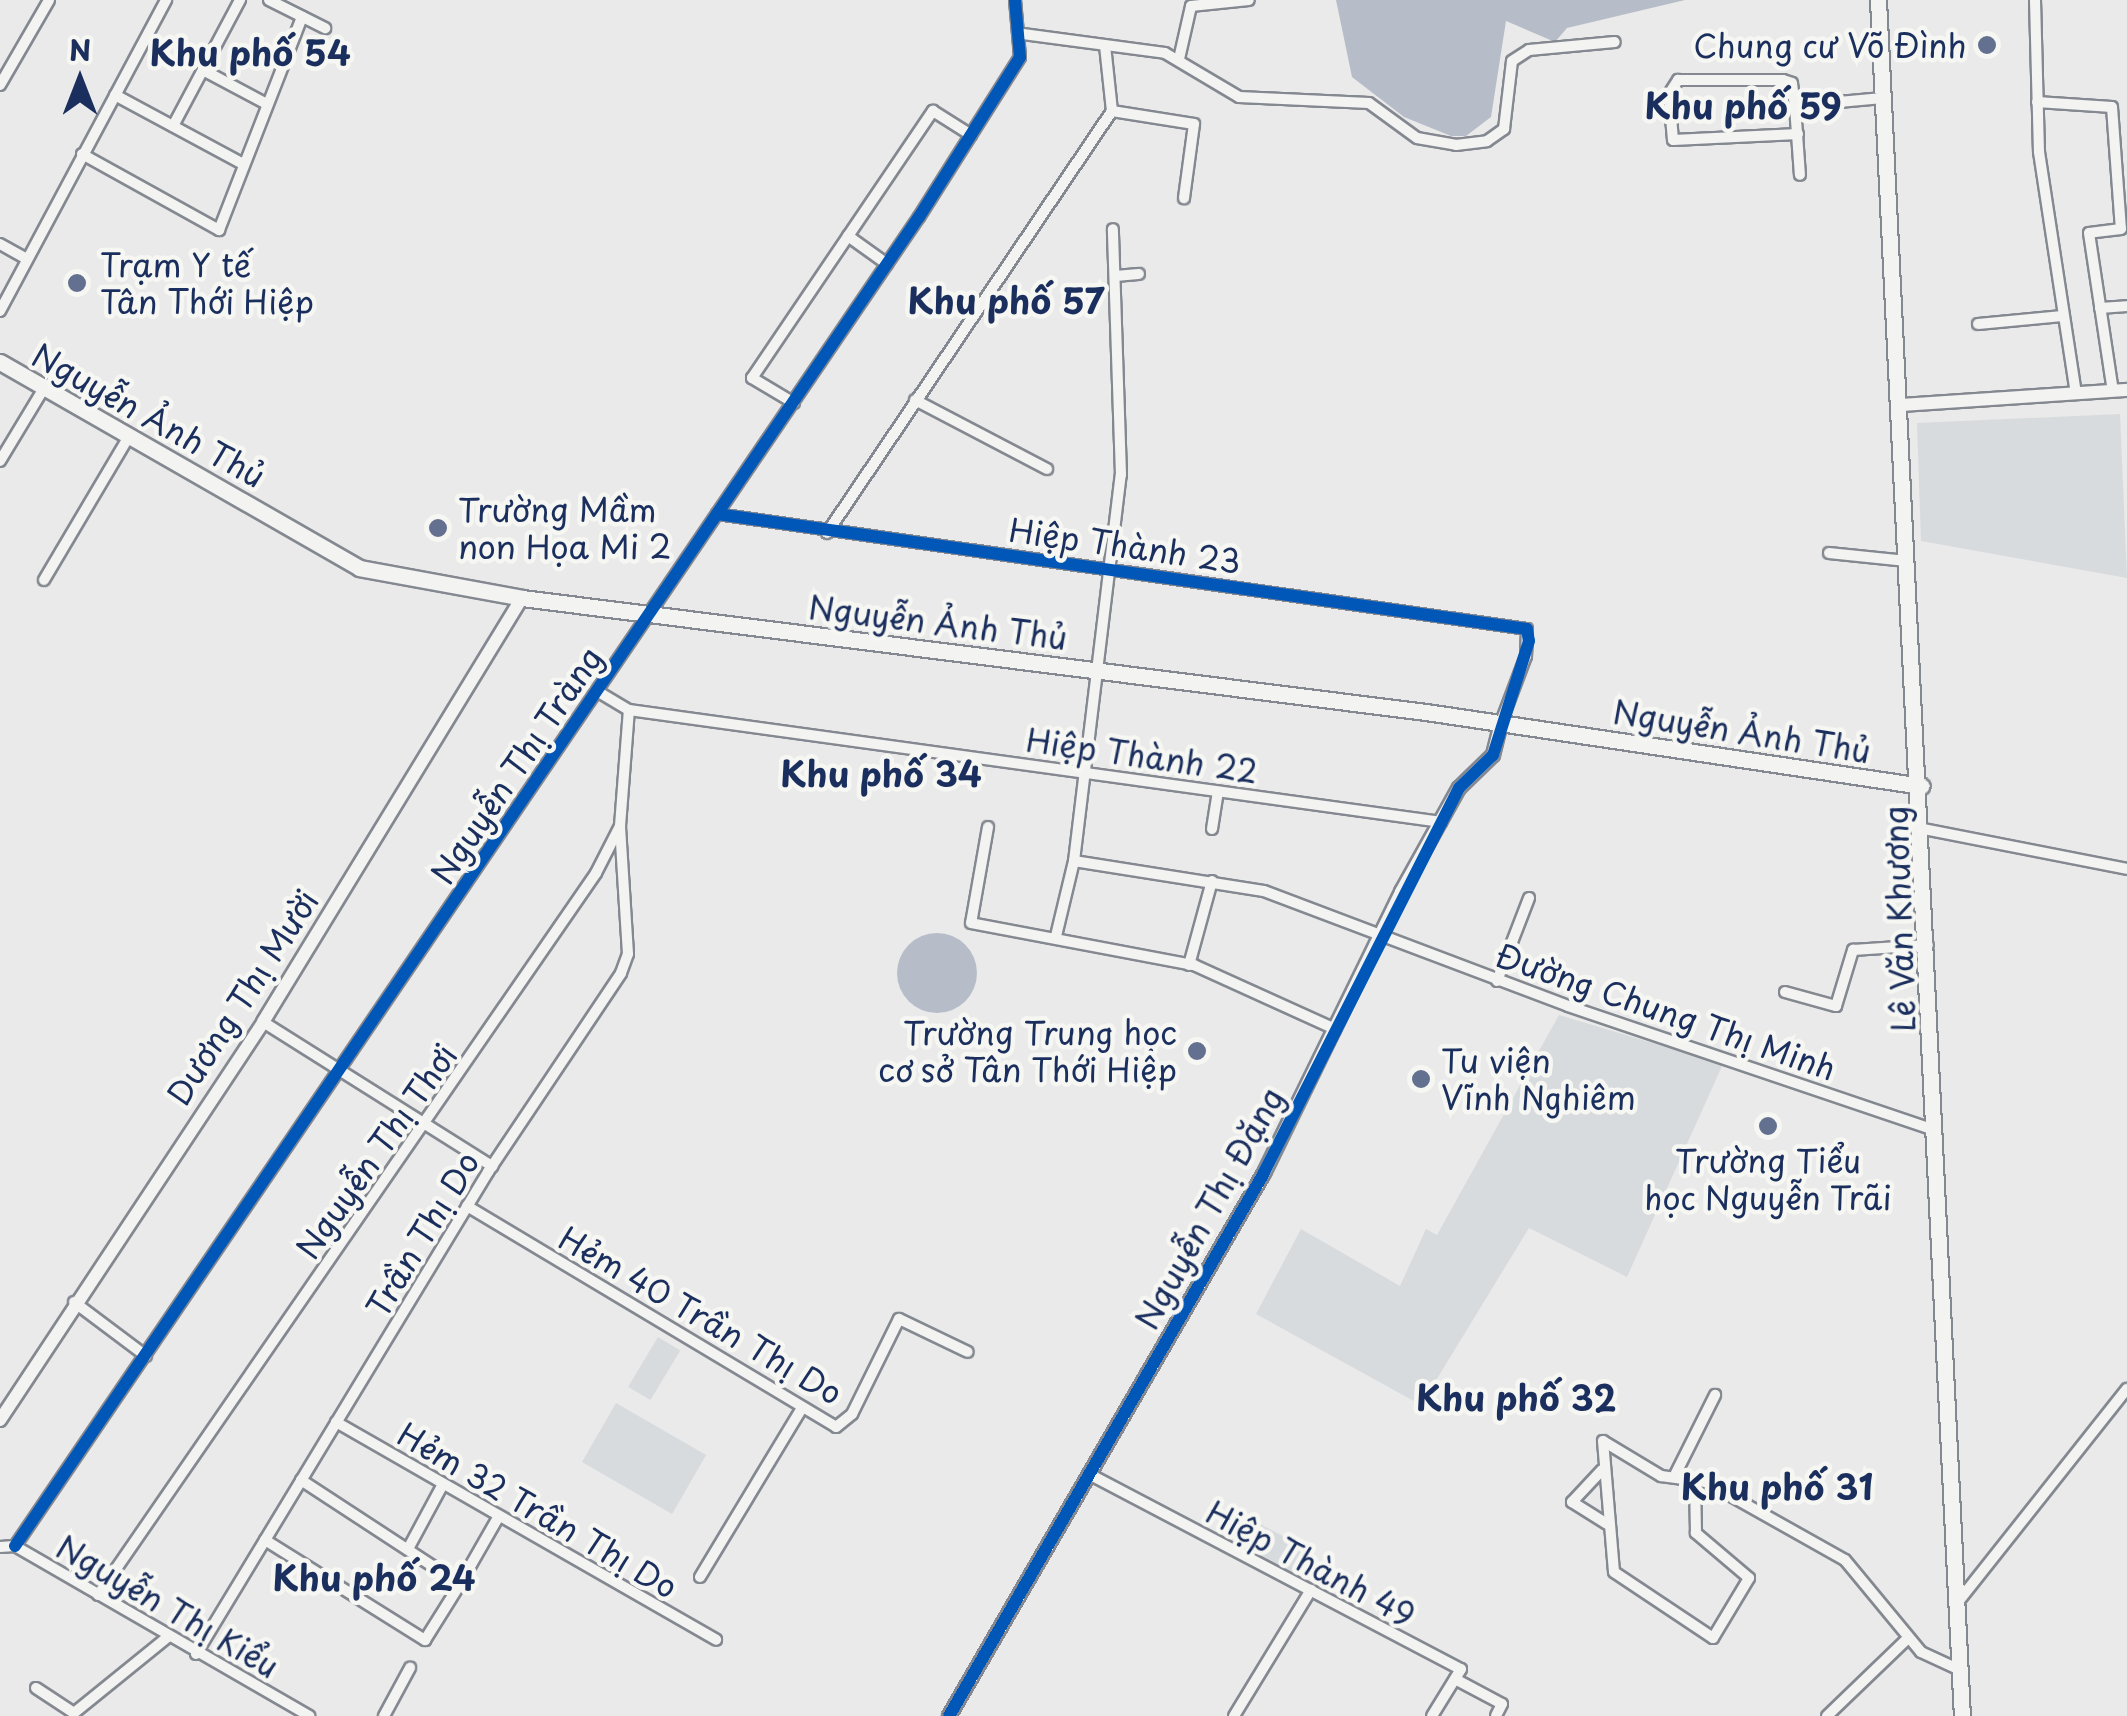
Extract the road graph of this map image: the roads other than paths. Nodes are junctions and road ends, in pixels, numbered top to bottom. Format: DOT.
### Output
graph roads {
  1 [pos="49,0"];
  2 [pos="166,0"];
  3 [pos="240,0"];
  4 [pos="269,0"];
  5 [pos="1015,0"];
  6 [pos="1249,0"];
  7 [pos="1878,0"];
  8 [pos="2035,0"];
  9 [pos="302,17"];
  10 [pos="325,28"];
  11 [pos="1023,34"];
  12 [pos="1615,42"];
  13 [pos="1105,46"];
  14 [pos="1179,59"];
  15 [pos="202,70"];
  16 [pos="0,85"];
  17 [pos="115,95"];
  18 [pos="1883,98"];
  19 [pos="2037,102"];
  20 [pos="267,104"];
  21 [pos="1795,106"];
  22 [pos="1112,110"];
  23 [pos="173,126"];
  24 [pos="2121,131"];
  25 [pos="1798,134"];
  26 [pos="972,135"];
  27 [pos="82,154"];
  28 [pos="242,164"];
  29 [pos="1800,175"];
  30 [pos="1184,198"];
  31 [pos="1112,229"];
  32 [pos="2124,229"];
  33 [pos="848,236"];
  34 [pos="0,244"];
  35 [pos="27,258"];
  36 [pos="888,264"];
  37 [pos="1139,274"];
  38 [pos="1115,276"];
  39 [pos="2127,306"];
  40 [pos="2100,308"];
  41 [pos="0,312"];
  42 [pos="2063,316"];
  43 [pos="1978,324"];
  44 [pos="0,362"];
  45 [pos="44,388"];
  46 [pos="2120,390"];
  47 [pos="2076,393"];
  48 [pos="915,400"];
  49 [pos="794,403"];
  50 [pos="1900,405"];
  51 [pos="130,436"];
  52 [pos="0,461"];
  53 [pos="1047,469"];
  54 [pos="717,514"];
  55 [pos="827,533"];
  56 [pos="1828,554"];
  57 [pos="1907,561"];
  58 [pos="1109,569"];
  59 [pos="44,580"];
  60 [pos="522,598"];
  61 [pos="645,615"];
  62 [pos="1092,668"];
  63 [pos="602,694"];
  64 [pos="628,710"];
  65 [pos="1501,722"];
  66 [pos="1079,771"];
  67 [pos="1922,786"];
  68 [pos="1218,792"];
  69 [pos="1441,822"];
  70 [pos="620,826"];
  71 [pos="988,827"];
  72 [pos="1924,829"];
  73 [pos="1212,830"];
  74 [pos="1074,861"];
  75 [pos="2127,869"];
  76 [pos="1212,881"];
  77 [pos="1528,898"];
  78 [pos="1056,936"];
  79 [pos="1384,937"];
  80 [pos="1929,945"];
  81 [pos="1190,964"];
  82 [pos="1497,981"];
  83 [pos="1785,992"];
  84 [pos="262,1022"];
  85 [pos="1335,1029"];
  86 [pos="342,1065"];
  87 [pos="427,1121"];
  88 [pos="1934,1130"];
  89 [pos="492,1166"];
  90 [pos="468,1206"];
  91 [pos="73,1301"];
  92 [pos="968,1352"];
  93 [pos="146,1356"];
  94 [pos="2127,1389"];
  95 [pos="1715,1396"];
  96 [pos="802,1408"];
  97 [pos="0,1420"];
  98 [pos="336,1422"];
  99 [pos="1602,1470"];
  100 [pos="1089,1474"];
  101 [pos="1674,1478"];
  102 [pos="1695,1479"];
  103 [pos="301,1480"];
  104 [pos="443,1484"];
  105 [pos="499,1516"];
  106 [pos="1607,1524"];
  107 [pos="265,1540"];
  108 [pos="8,1547"];
  109 [pos="408,1549"];
  110 [pos="0,1558"];
  111 [pos="700,1577"];
  112 [pos="460,1584"];
  113 [pos="1311,1590"];
  114 [pos="98,1596"];
  115 [pos="1958,1602"];
  116 [pos="168,1638"];
  117 [pos="1908,1638"];
  118 [pos="716,1640"];
  119 [pos="196,1654"];
  120 [pos="410,1668"];
  121 [pos="1960,1670"];
  122 [pos="1454,1679"];
  123 [pos="36,1688"];
  124 [pos="309,1716"];
  125 [pos="384,1716"];
  126 [pos="949,1716"];
  127 [pos="1234,1716"];
  128 [pos="1432,1716"];
  129 [pos="1496,1716"];
  130 [pos="1827,1716"];
  131 [pos="1962,1716"];
  1 -- 16 [label="street"];
  2 -- 17 [label="street"];
  3 -- 15 [label="street"];
  4 -- 9 [label="street"];
  5 -- 11 [label="street"];
  6 -- 14 [label="street"];
  7 -- 18 [label="main road, Lê Văn Khương"];
  8 -- 19 [label="street"];
  9 -- 10 [label="street"];
  9 -- 20 [label="street"];
  11 -- 13 [label="street"];
  11 -- 26 [label="street, Nguyễn Thị Tràng"];
  12 -- 14 [label="street"];
  13 -- 14 [label="street"];
  13 -- 22 [label="street"];
  15 -- 20 [label="street"];
  15 -- 23 [label="street"];
  17 -- 23 [label="street"];
  17 -- 27 [label="street"];
  18 -- 21 [label="street"];
  18 -- 50 [label="main road, Lê Văn Khương"];
  19 -- 24 [label="street"];
  19 -- 42 [label="street"];
  20 -- 28 [label="street"];
  21 -- 25 [label="street"];
  21 -- 25 [label="street"];
  22 -- 30 [label="street"];
  22 -- 48 [label="street"];
  23 -- 28 [label="street"];
  24 -- 32 [label="street"];
  25 -- 29 [label="street"];
  26 -- 33 [label="street"];
  26 -- 36 [label="street, Nguyễn Thị Tràng"];
  27 -- 28 [label="street"];
  27 -- 35 [label="street"];
  31 -- 38 [label="street"];
  32 -- 40 [label="street"];
  33 -- 36 [label="street"];
  33 -- 49 [label="street"];
  34 -- 35 [label="street"];
  35 -- 41 [label="street"];
  36 -- 49 [label="street, Nguyễn Thị Tràng"];
  37 -- 38 [label="street"];
  38 -- 58 [label="street"];
  39 -- 40 [label="street"];
  40 -- 46 [label="street"];
  42 -- 43 [label="street"];
  42 -- 47 [label="street"];
  44 -- 45 [label="main road, Nguyễn Ảnh Thủ"];
  45 -- 51 [label="main road, Nguyễn Ảnh Thủ"];
  45 -- 52 [label="street"];
  46 -- 47 [label="street"];
  47 -- 50 [label="street"];
  48 -- 53 [label="street"];
  48 -- 55 [label="street"];
  49 -- 54 [label="street, Nguyễn Thị Tràng"];
  50 -- 57 [label="main road, Lê Văn Khương"];
  51 -- 59 [label="street"];
  51 -- 60 [label="main road, Nguyễn Ảnh Thủ"];
  54 -- 55 [label="street, Hiệp Thành 23"];
  54 -- 61 [label="street, Nguyễn Thị Tràng"];
  55 -- 58 [label="street, Hiệp Thành 23"];
  56 -- 57 [label="street"];
  57 -- 67 [label="main road, Lê Văn Khương"];
  58 -- 62 [label="street"];
  58 -- 65 [label="street, Hiệp Thành 23"];
  60 -- 61 [label="main road, Nguyễn Ảnh Thủ"];
  60 -- 84 [label="street, Dương Thị Mười"];
  61 -- 62 [label="main road, Nguyễn Ảnh Thủ"];
  61 -- 63 [label="street, Nguyễn Thị Tràng"];
  62 -- 65 [label="main road, Nguyễn Ảnh Thủ"];
  62 -- 66 [label="street"];
  63 -- 64 [label="street, Hiệp Thành 22"];
  63 -- 86 [label="street, Nguyễn Thị Tràng"];
  64 -- 66 [label="street, Hiệp Thành 22"];
  64 -- 70 [label="street, Nguyễn Thị Thơi"];
  65 -- 67 [label="main road, Nguyễn Ảnh Thủ"];
  65 -- 69 [label="street, Nguyễn Thị Đặng"];
  66 -- 68 [label="street, Hiệp Thành 22"];
  66 -- 74 [label="street"];
  67 -- 72 [label="main road, Lê Văn Khương"];
  68 -- 69 [label="street, Hiệp Thành 22"];
  68 -- 73 [label="street"];
  69 -- 79 [label="street, Nguyễn Thị Đặng"];
  70 -- 87 [label="street, Nguyễn Thị Thơi"];
  70 -- 89 [label="street, Trần Thị Do"];
  71 -- 78 [label="street"];
  72 -- 75 [label="street"];
  72 -- 80 [label="main road, Lê Văn Khương"];
  74 -- 76 [label="street, Đường Chung Thị Minh"];
  74 -- 78 [label="street"];
  76 -- 79 [label="street, Đường Chung Thị Minh"];
  76 -- 81 [label="street"];
  77 -- 82 [label="street"];
  78 -- 81 [label="street"];
  79 -- 82 [label="street, Đường Chung Thị Minh"];
  79 -- 85 [label="street, Nguyễn Thị Đặng"];
  80 -- 83 [label="street"];
  80 -- 88 [label="main road, Lê Văn Khương"];
  81 -- 85 [label="street"];
  82 -- 88 [label="street, Đường Chung Thị Minh"];
  84 -- 86 [label="street"];
  84 -- 91 [label="street, Dương Thị Mười"];
  85 -- 100 [label="street, Nguyễn Thị Đặng"];
  86 -- 87 [label="street"];
  86 -- 93 [label="street, Nguyễn Thị Tràng"];
  87 -- 89 [label="street"];
  87 -- 114 [label="street, Nguyễn Thị Thơi"];
  88 -- 115 [label="main road, Lê Văn Khương"];
  89 -- 90 [label="street, Trần Thị Do"];
  90 -- 96 [label="street, Hẻm 40 Trần Thị Do"];
  90 -- 98 [label="street, Trần Thị Do"];
  91 -- 93 [label="street"];
  91 -- 97 [label="street, Dương Thị Mười"];
  92 -- 96 [label="street, Hẻm 40 Trần Thị Do"];
  93 -- 108 [label="street, Nguyễn Thị Tràng"];
  94 -- 115 [label="street"];
  95 -- 101 [label="street"];
  96 -- 111 [label="street"];
  98 -- 103 [label="street, Trần Thị Do"];
  98 -- 104 [label="street, Hẻm 32 Trần Thị Do"];
  99 -- 101 [label="street"];
  99 -- 106 [label="street"];
  99 -- 106 [label="street"];
  100 -- 113 [label="street, Hiệp Thành 49"];
  100 -- 126 [label="street, Nguyễn Thị Đặng"];
  101 -- 102 [label="street"];
  102 -- 106 [label="street"];
  102 -- 117 [label="street"];
  103 -- 107 [label="street, Trần Thị Do"];
  103 -- 109 [label="street"];
  104 -- 105 [label="street, Hẻm 32 Trần Thị Do"];
  104 -- 109 [label="street"];
  105 -- 112 [label="street"];
  105 -- 118 [label="street, Hẻm 32 Trần Thị Do"];
  107 -- 112 [label="street"];
  107 -- 119 [label="street, Trần Thị Do"];
  108 -- 110 [label="street, Nguyễn Thị Tràng"];
  108 -- 114 [label="street, Nguyễn Thị Kiểu"];
  109 -- 112 [label="street"];
  113 -- 122 [label="street, Hiệp Thành 49"];
  113 -- 127 [label="street"];
  114 -- 116 [label="street, Nguyễn Thị Kiểu"];
  115 -- 121 [label="main road, Lê Văn Khương"];
  116 -- 119 [label="street, Nguyễn Thị Kiểu"];
  116 -- 123 [label="street"];
  117 -- 121 [label="street"];
  117 -- 130 [label="street"];
  119 -- 124 [label="street, Nguyễn Thị Kiểu"];
  120 -- 125 [label="street"];
  121 -- 131 [label="main road, Lê Văn Khương"];
  122 -- 128 [label="street"];
  122 -- 129 [label="street"];
}
